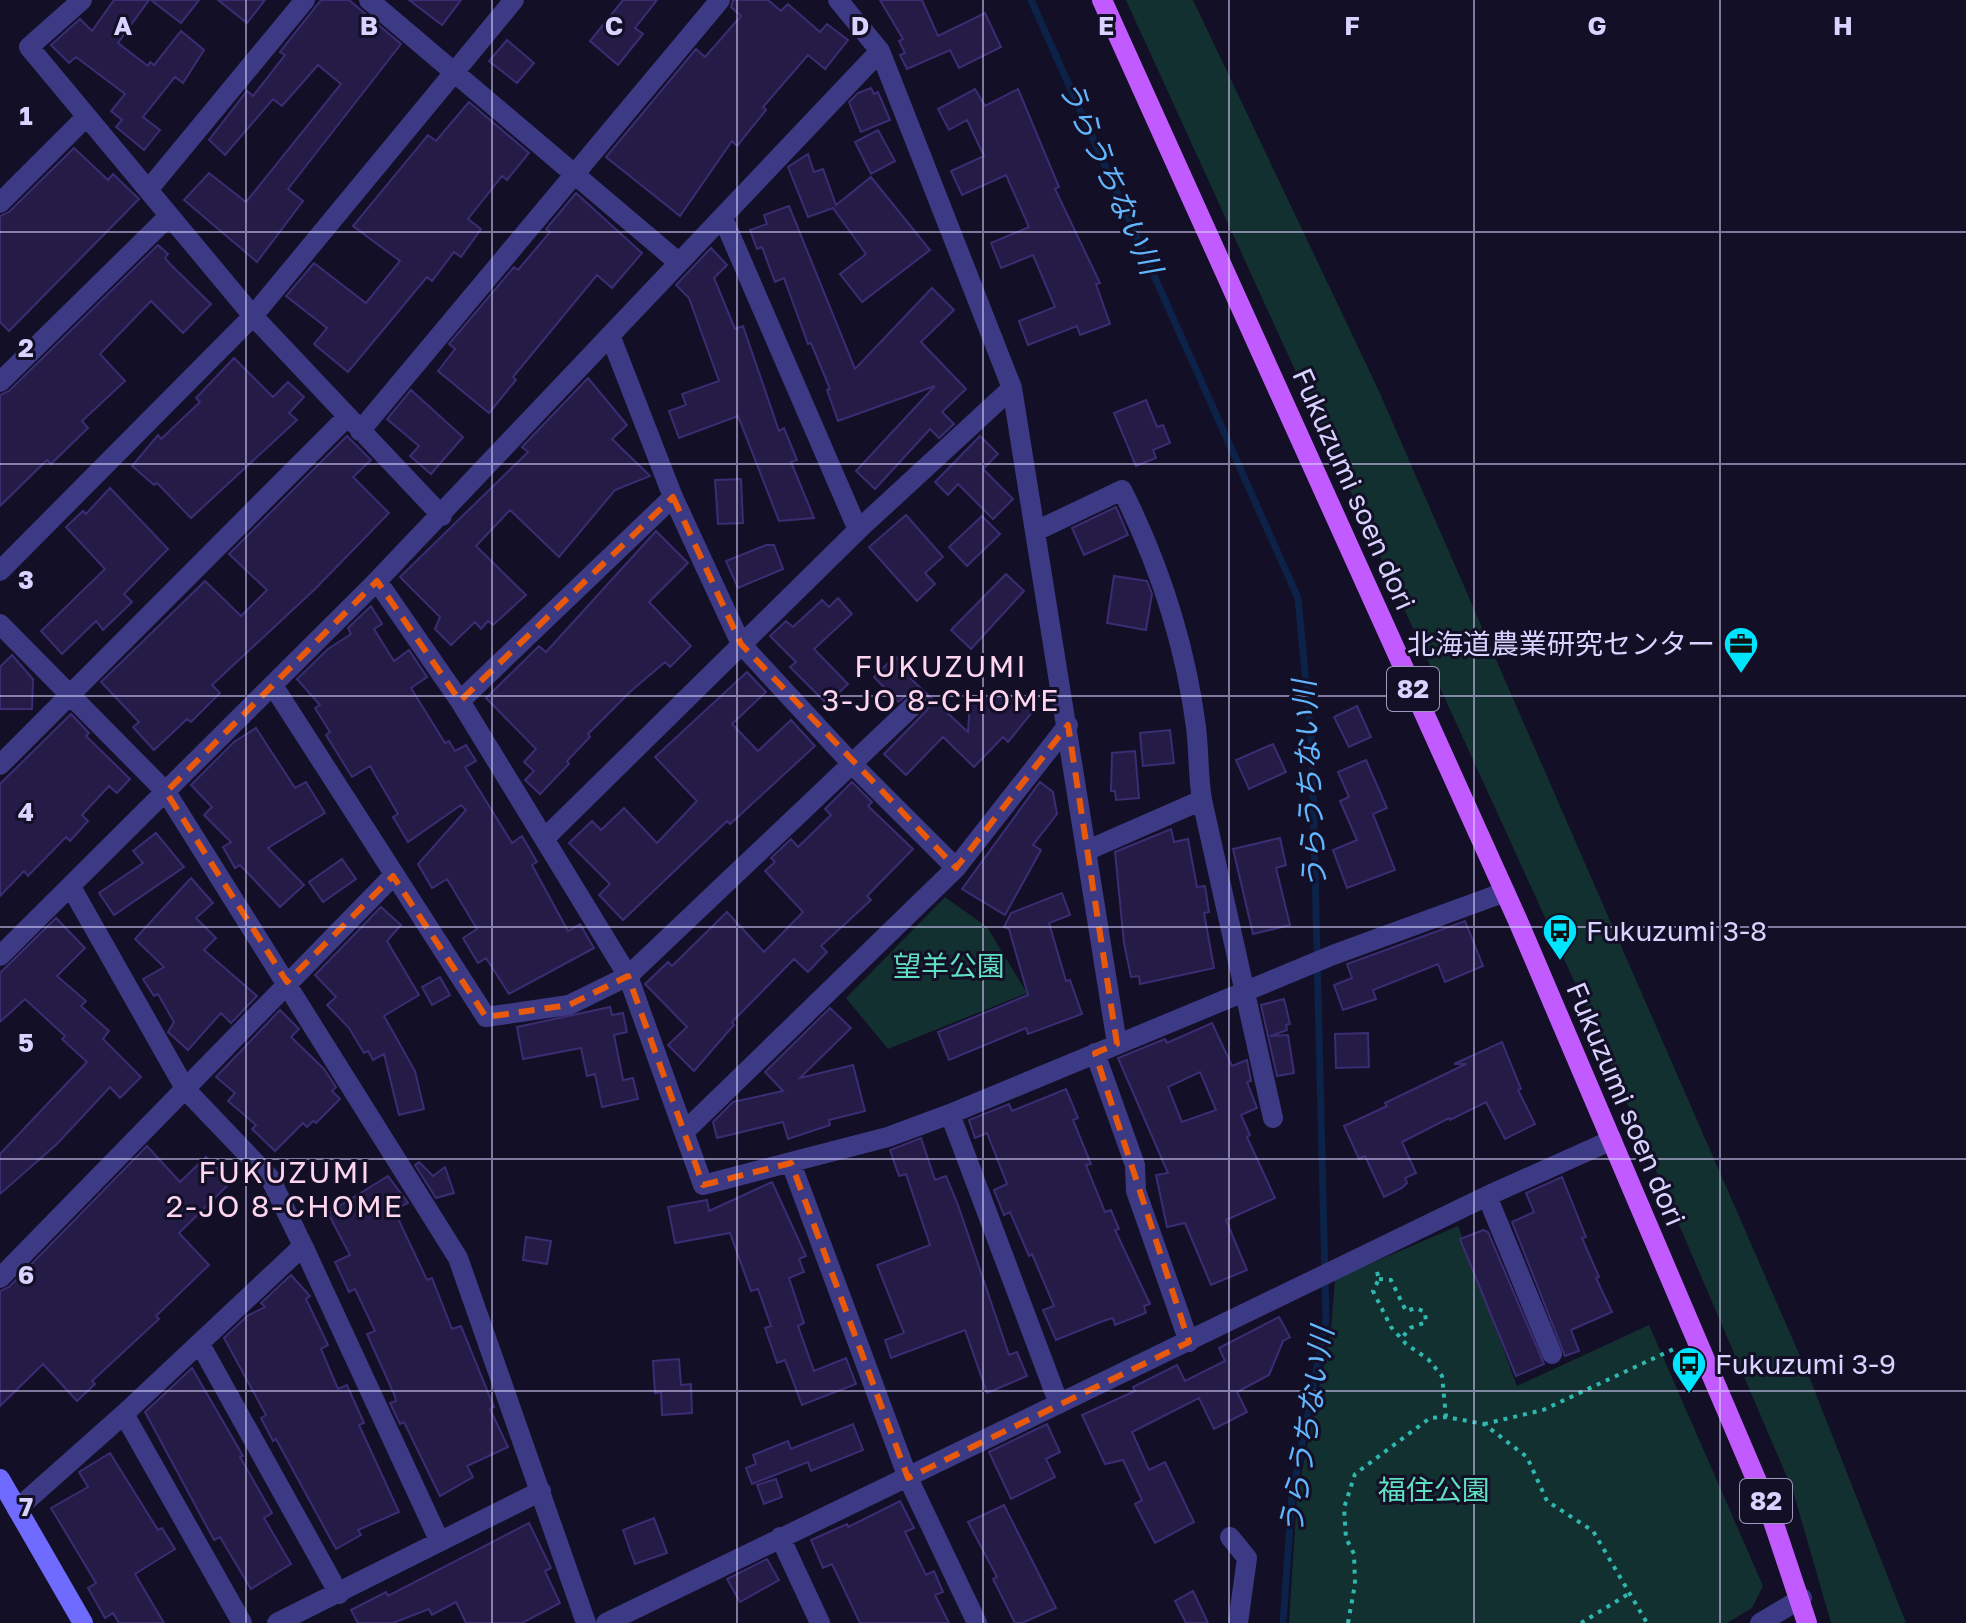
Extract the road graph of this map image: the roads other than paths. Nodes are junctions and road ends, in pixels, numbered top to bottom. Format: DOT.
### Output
graph roads {
  1 [pos="82,0"];
  2 [pos="305,0"];
  3 [pos="369,0"];
  4 [pos="514,0"];
  5 [pos="720,0"];
  6 [pos="838,0"];
  7 [pos="1102,0"];
  8 [pos="880,51"];
  9 [pos="455,70"];
  10 [pos="86,117"];
  11 [pos="573,172"];
  12 [pos="148,190"];
  13 [pos="0,203"];
  14 [pos="169,216"];
  15 [pos="723,218"];
  16 [pos="678,262"];
  17 [pos="253,316"];
  18 [pos="610,335"];
  19 [pos="0,382"];
  20 [pos="1012,388"];
  21 [pos="354,424"];
  22 [pos="673,497"];
  23 [pos="442,516"];
  24 [pos="858,530"];
  25 [pos="1036,531"];
  26 [pos="0,571"];
  27 [pos="377,581"];
  28 [pos="0,624"];
  29 [pos="741,644"];
  30 [pos="274,687"];
  31 [pos="72,695"];
  32 [pos="460,701"];
  33 [pos="917,702"];
  34 [pos="1068,725"];
  35 [pos="0,765"];
  36 [pos="853,765"];
  37 [pos="166,792"];
  38 [pos="1202,800"];
  39 [pos="545,838"];
  40 [pos="1088,850"];
  41 [pos="956,868"];
  42 [pos="393,876"];
  43 [pos="71,887"];
  44 [pos="1505,892"];
  45 [pos="0,956"];
  46 [pos="628,976"];
  47 [pos="287,982"];
  48 [pos="1245,992"];
  49 [pos="1117,1044"];
  50 [pos="1095,1053"];
  51 [pos="186,1090"];
  52 [pos="950,1114"];
  53 [pos="1273,1118"];
  54 [pos="684,1132"];
  55 [pos="1612,1140"];
  56 [pos="791,1163"];
  57 [pos="1487,1196"];
  58 [pos="303,1246"];
  59 [pos="0,1278"];
  60 [pos="1189,1342"];
  61 [pos="200,1344"];
  62 [pos="1552,1354"];
  63 [pos="1059,1404"];
  64 [pos="124,1414"];
  65 [pos="908,1478"];
  66 [pos="0,1479"];
  67 [pos="541,1491"];
  68 [pos="17,1509"];
  69 [pos="780,1537"];
  70 [pos="1230,1537"];
  71 [pos="439,1540"];
  72 [pos="339,1594"];
  73 [pos="1802,1598"];
  74 [pos="83,1623"];
  75 [pos="242,1623"];
  76 [pos="277,1623"];
  77 [pos="586,1623"];
  78 [pos="606,1623"];
  79 [pos="820,1623"];
  80 [pos="977,1623"];
  81 [pos="1238,1623"];
  82 [pos="1760,1623"];
  83 [pos="1807,1623"];
  1 -- 10 [label="street"];
  2 -- 12 [label="street"];
  3 -- 9 [label="street"];
  4 -- 9 [label="street"];
  5 -- 11 [label="street"];
  6 -- 8 [label="street"];
  7 -- 44 [label="main road, Fukuzumi soen dori / 82"];
  8 -- 15 [label="street"];
  8 -- 20 [label="street"];
  9 -- 11 [label="street"];
  9 -- 17 [label="street"];
  10 -- 12 [label="street"];
  10 -- 13 [label="street"];
  11 -- 16 [label="street"];
  11 -- 21 [label="street"];
  12 -- 14 [label="street"];
  14 -- 17 [label="street"];
  14 -- 19 [label="street"];
  15 -- 16 [label="street"];
  15 -- 24 [label="street"];
  16 -- 18 [label="street"];
  17 -- 21 [label="street"];
  17 -- 26 [label="street"];
  18 -- 22 [label="street"];
  18 -- 23 [label="street"];
  20 -- 24 [label="street"];
  20 -- 25 [label="street"];
  21 -- 23 [label="street"];
  21 -- 31 [label="street"];
  22 -- 29 [label="street"];
  22 -- 32 [label="street"];
  23 -- 27 [label="street"];
  24 -- 29 [label="street"];
  25 -- 34 [label="street"];
  25 -- 38 [label="street"];
  27 -- 30 [label="street"];
  27 -- 32 [label="street"];
  28 -- 31 [label="street"];
  29 -- 36 [label="street"];
  29 -- 39 [label="street"];
  30 -- 37 [label="street"];
  30 -- 42 [label="street"];
  31 -- 35 [label="street"];
  31 -- 37 [label="street"];
  32 -- 39 [label="street"];
  33 -- 36 [label="street"];
  34 -- 40 [label="street"];
  34 -- 41 [label="street"];
  36 -- 41 [label="street"];
  36 -- 46 [label="street"];
  37 -- 43 [label="street"];
  37 -- 47 [label="street"];
  38 -- 40 [label="street"];
  38 -- 48 [label="street"];
  39 -- 46 [label="street"];
  40 -- 49 [label="street"];
  41 -- 54 [label="street"];
  42 -- 46 [label="street"];
  42 -- 47 [label="street"];
  43 -- 45 [label="street"];
  43 -- 51 [label="street"];
  44 -- 48 [label="street"];
  44 -- 55 [label="main road, Fukuzumi soen dori / 82"];
  46 -- 54 [label="street"];
  47 -- 51 [label="street"];
  47 -- 67 [label="street"];
  48 -- 49 [label="street"];
  48 -- 53 [label="street"];
  49 -- 50 [label="street"];
  50 -- 52 [label="street"];
  50 -- 60 [label="street"];
  51 -- 58 [label="street"];
  51 -- 59 [label="street"];
  52 -- 56 [label="street"];
  52 -- 63 [label="street"];
  54 -- 56 [label="street"];
  55 -- 57 [label="street"];
  55 -- 73 [label="main road, Fukuzumi soen dori / 82"];
  56 -- 65 [label="street"];
  57 -- 60 [label="street"];
  57 -- 62 [label="street"];
  58 -- 61 [label="street"];
  58 -- 71 [label="street"];
  60 -- 63 [label="street"];
  61 -- 64 [label="street"];
  61 -- 72 [label="street"];
  63 -- 65 [label="street"];
  64 -- 68 [label="street"];
  64 -- 75 [label="street"];
  65 -- 69 [label="street"];
  65 -- 80 [label="street"];
  66 -- 68 [label="street"];
  67 -- 71 [label="street"];
  67 -- 77 [label="street"];
  68 -- 74 [label="street"];
  69 -- 78 [label="street"];
  69 -- 79 [label="street"];
  70 -- 81 [label="street"];
  71 -- 72 [label="street"];
  72 -- 76 [label="street"];
  73 -- 82 [label="street"];
  73 -- 83 [label="main road, Fukuzumi soen dori / 82"];
}
